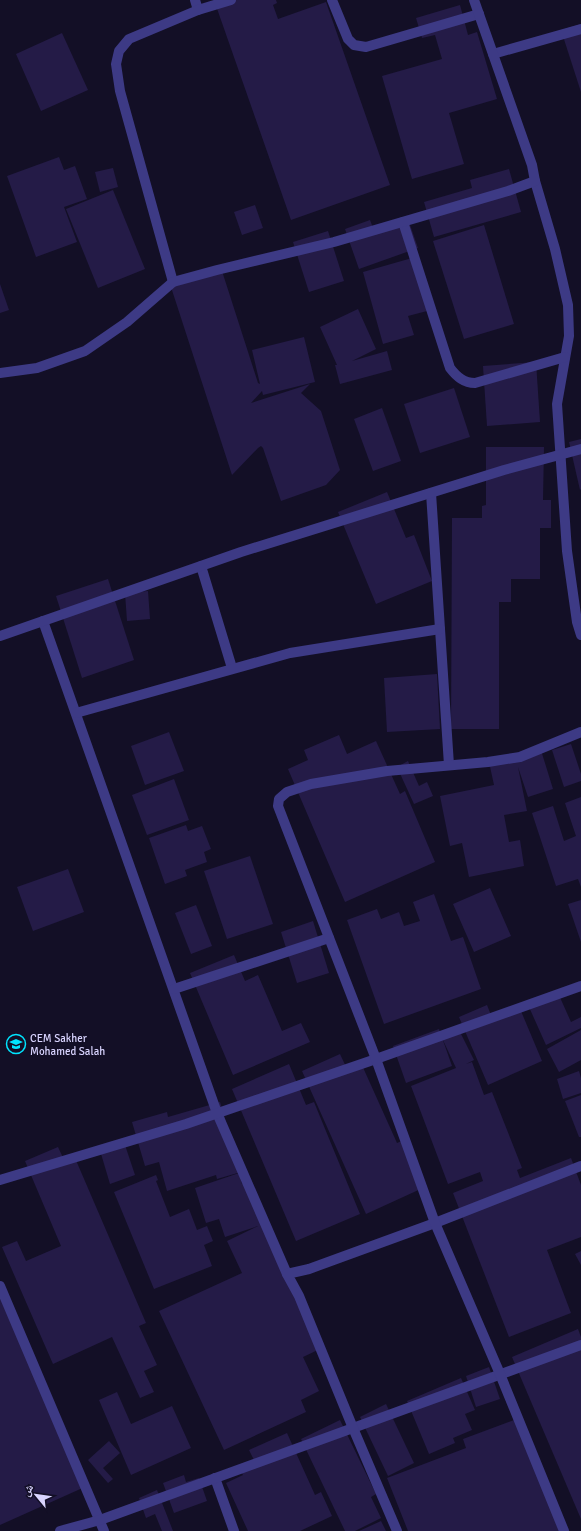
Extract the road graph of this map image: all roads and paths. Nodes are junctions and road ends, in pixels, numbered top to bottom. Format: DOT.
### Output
graph roads {
  1 [pos="230,0"];
  2 [pos="332,0"];
  3 [pos="474,0"];
  4 [pos="196,5"];
  5 [pos="479,14"];
  6 [pos="581,29"];
  7 [pos="493,54"];
  8 [pos="535,181"];
  9 [pos="403,222"];
  10 [pos="173,282"];
  11 [pos="565,357"];
  12 [pos="0,373"];
  13 [pos="581,449"];
  14 [pos="561,455"];
  15 [pos="431,492"];
  16 [pos="201,566"];
  17 [pos="43,621"];
  18 [pos="440,629"];
  19 [pos="581,635"];
  20 [pos="0,636"];
  21 [pos="232,668"];
  22 [pos="76,713"];
  23 [pos="581,732"];
  24 [pos="449,765"];
  25 [pos="329,938"];
  26 [pos="581,986"];
  27 [pos="174,989"];
  28 [pos="376,1059"];
  29 [pos="218,1113"];
  30 [pos="581,1166"];
  31 [pos="0,1180"];
  32 [pos="435,1223"];
  33 [pos="287,1274"];
  34 [pos="0,1286"];
  35 [pos="581,1345"];
  36 [pos="500,1374"];
  37 [pos="353,1428"];
  38 [pos="215,1478"];
  39 [pos="100,1520"];
  40 [pos="60,1531"];
  41 [pos="104,1531"];
  42 [pos="234,1531"];
  43 [pos="397,1531"];
  44 [pos="564,1531"];
  1 -- 4 [label="street"];
  2 -- 5 [label="street"];
  3 -- 5 [label="street"];
  4 -- 10 [label="street"];
  5 -- 7 [label="street"];
  6 -- 7 [label="street"];
  7 -- 8 [label="street"];
  8 -- 9 [label="street"];
  8 -- 11 [label="street"];
  9 -- 10 [label="street"];
  9 -- 11 [label="street"];
  10 -- 12 [label="street"];
  11 -- 14 [label="street"];
  13 -- 14 [label="street"];
  14 -- 15 [label="street"];
  14 -- 19 [label="street"];
  15 -- 16 [label="street"];
  15 -- 18 [label="street"];
  16 -- 17 [label="street"];
  16 -- 21 [label="street"];
  17 -- 20 [label="street"];
  17 -- 22 [label="street"];
  18 -- 21 [label="street"];
  18 -- 24 [label="street"];
  21 -- 22 [label="street"];
  22 -- 27 [label="street"];
  23 -- 24 [label="street"];
  24 -- 25 [label="street"];
  25 -- 27 [label="street"];
  25 -- 28 [label="street"];
  26 -- 28 [label="street"];
  27 -- 29 [label="street"];
  28 -- 29 [label="street"];
  28 -- 32 [label="street"];
  29 -- 31 [label="street"];
  29 -- 33 [label="street"];
  30 -- 32 [label="street"];
  32 -- 33 [label="street"];
  32 -- 36 [label="street"];
  33 -- 37 [label="street"];
  34 -- 39 [label="street"];
  35 -- 36 [label="street"];
  36 -- 37 [label="street"];
  36 -- 44 [label="street"];
  37 -- 38 [label="street"];
  37 -- 43 [label="street"];
  38 -- 39 [label="street"];
  38 -- 42 [label="street"];
  39 -- 40 [label="street"];
  39 -- 41 [label="street"];
}
